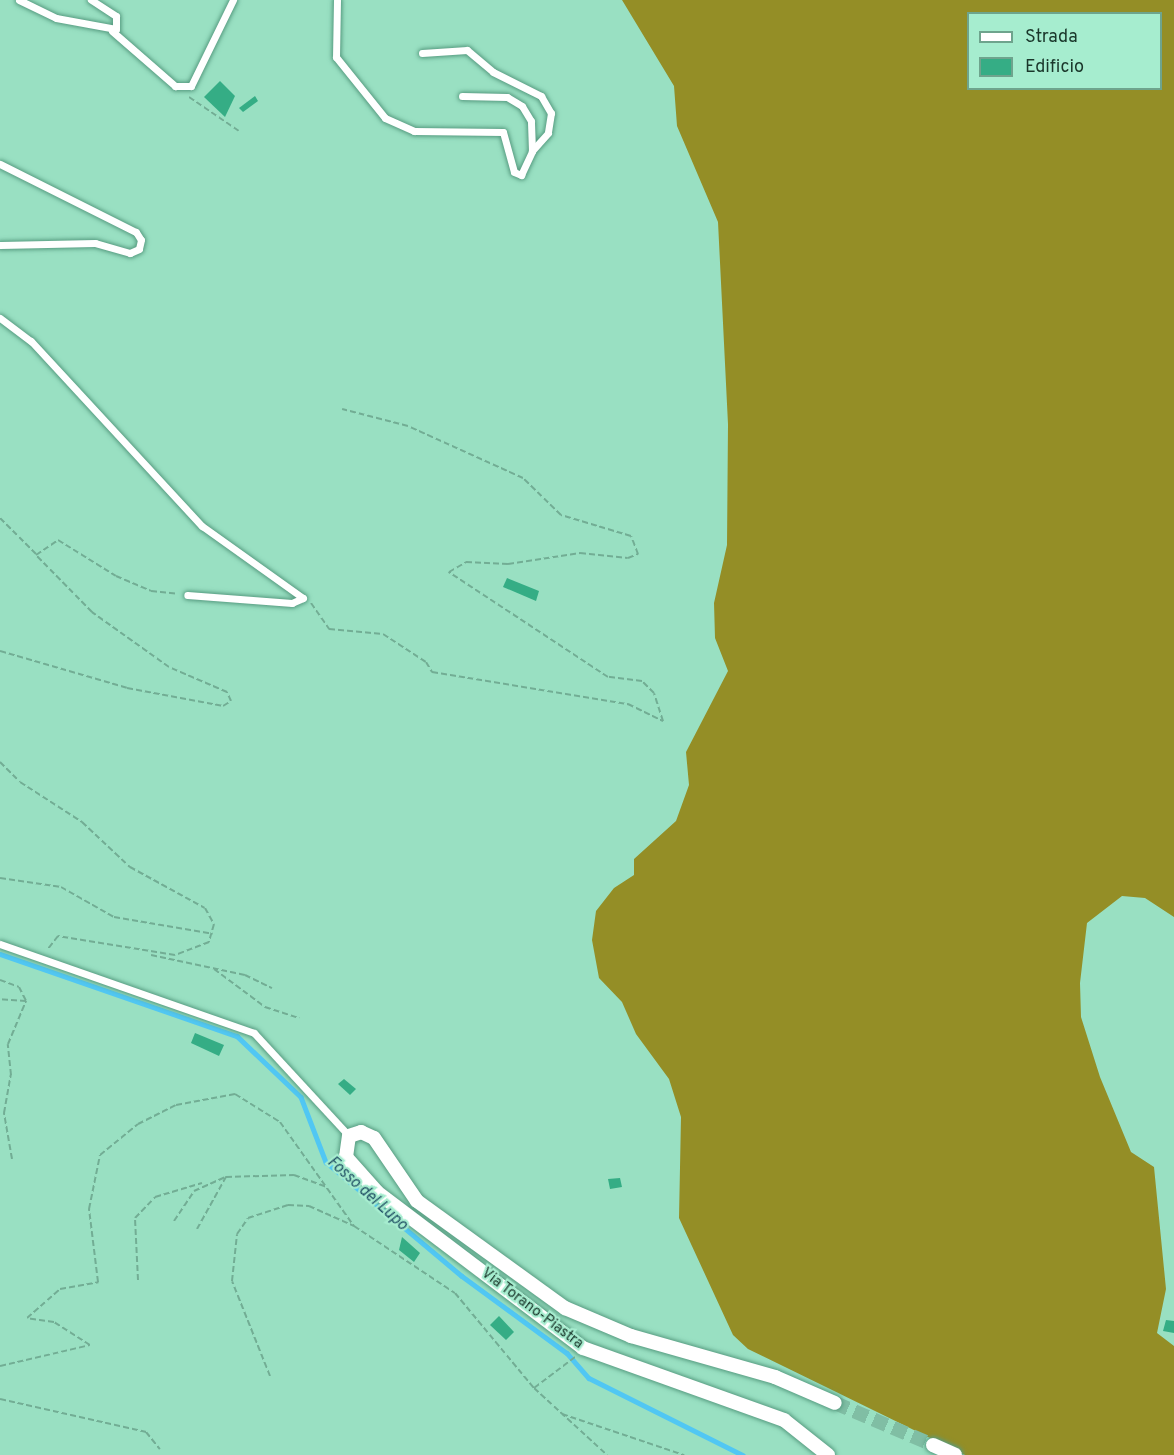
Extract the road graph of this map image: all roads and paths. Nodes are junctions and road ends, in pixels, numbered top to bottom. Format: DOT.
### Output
graph roads {
  1 [pos="19,0"];
  2 [pos="91,0"];
  3 [pos="101,0"];
  4 [pos="233,0"];
  5 [pos="337,0"];
  6 [pos="111,13"];
  7 [pos="112,31"];
  8 [pos="422,53"];
  9 [pos="175,86"];
  10 [pos="462,96"];
  11 [pos="239,130"];
  12 [pos="532,151"];
  13 [pos="0,165"];
  14 [pos="0,245"];
  15 [pos="0,318"];
  16 [pos="342,409"];
  17 [pos="0,518"];
  18 [pos="36,555"];
  19 [pos="187,595"];
  20 [pos="303,598"];
  21 [pos="0,651"];
  22 [pos="0,762"];
  23 [pos="0,878"];
  24 [pos="213,933"];
  25 [pos="0,944"];
  26 [pos="145,953"];
  27 [pos="43,959"];
  28 [pos="211,968"];
  29 [pos="0,980"];
  30 [pos="272,988"];
  31 [pos="0,999"];
  32 [pos="26,1001"];
  33 [pos="299,1018"];
  34 [pos="349,1136"];
  35 [pos="12,1159"];
  36 [pos="226,1177"];
  37 [pos="205,1182"];
  38 [pos="327,1187"];
  39 [pos="174,1221"];
  40 [pos="354,1226"];
  41 [pos="197,1229"];
  42 [pos="138,1280"];
  43 [pos="578,1354"];
  44 [pos="0,1366"];
  45 [pos="270,1376"];
  46 [pos="534,1388"];
  47 [pos="0,1399"];
  48 [pos="835,1403"];
  49 [pos="559,1413"];
  50 [pos="933,1445"];
  51 [pos="160,1449"];
  52 [pos="607,1455"];
  53 [pos="684,1455"];
  54 [pos="828,1455"];
  55 [pos="955,1455"];
  1 -- 7 [label="lane"];
  2 -- 6 [label="lane"];
  3 -- 6 [label="lane"];
  4 -- 9 [label="lane"];
  5 -- 12 [label="lane"];
  6 -- 7 [label="lane"];
  7 -- 9 [label="lane"];
  8 -- 12 [label="lane"];
  9 -- 11 [label="path"];
  10 -- 12 [label="lane"];
  13 -- 14 [label="lane"];
  15 -- 20 [label="lane"];
  16 -- 20 [label="path"];
  17 -- 18 [label="path"];
  18 -- 19 [label="path"];
  18 -- 21 [label="path"];
  19 -- 20 [label="lane"];
  22 -- 24 [label="path"];
  23 -- 24 [label="path"];
  24 -- 26 [label="path"];
  25 -- 27 [label="lane"];
  26 -- 27 [label="path"];
  26 -- 28 [label="path"];
  27 -- 34 [label="lane"];
  28 -- 30 [label="path"];
  28 -- 33 [label="path"];
  29 -- 32 [label="path"];
  31 -- 32 [label="path"];
  32 -- 35 [label="path"];
  34 -- 48 [label="street"];
  34 -- 54 [label="street, Via Torano-Piastra"];
  36 -- 37 [label="path"];
  36 -- 38 [label="path"];
  36 -- 41 [label="path"];
  37 -- 39 [label="path"];
  37 -- 42 [label="path"];
  38 -- 40 [label="path"];
  38 -- 44 [label="path"];
  40 -- 45 [label="path"];
  40 -- 46 [label="path"];
  43 -- 46 [label="path"];
  46 -- 49 [label="path"];
  47 -- 51 [label="path"];
  49 -- 52 [label="path"];
  49 -- 53 [label="path"];
  50 -- 55 [label="street"];
}
